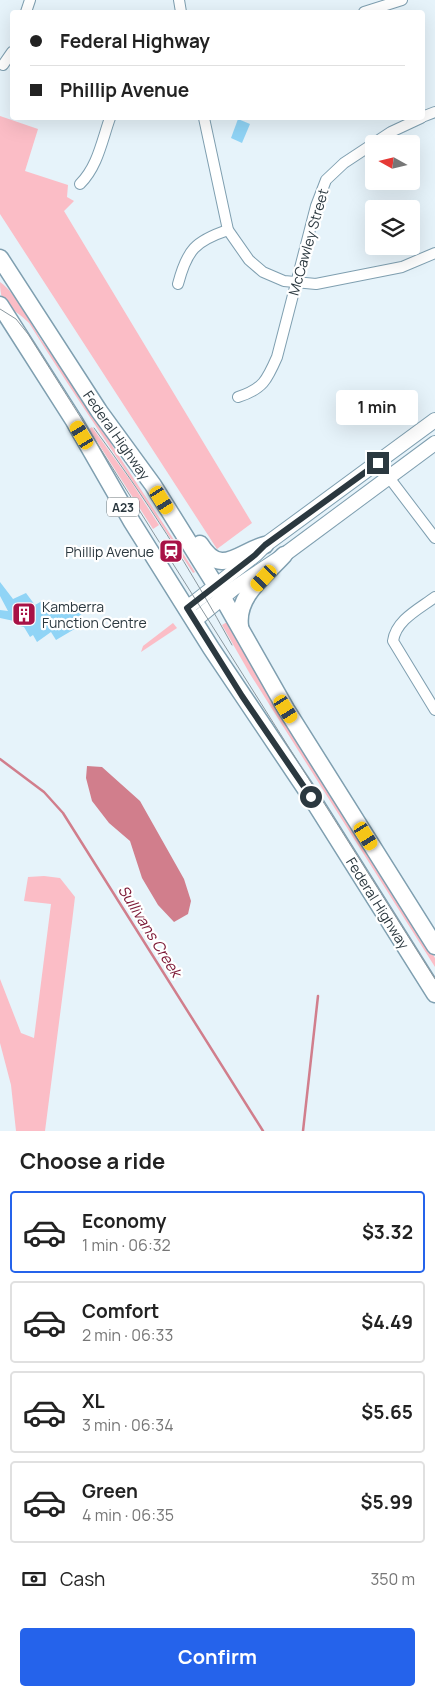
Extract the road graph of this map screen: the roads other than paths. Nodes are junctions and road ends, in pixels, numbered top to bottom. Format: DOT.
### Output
graph roads {
  1 [pos="402,0"];
  2 [pos="370,10"];
  3 [pos="10,55"];
  4 [pos="3,65"];
  5 [pos="109,120"];
  6 [pos="204,120"];
  7 [pos="416,120"];
  8 [pos="80,184"];
  9 [pos="228,230"];
  10 [pos="435,253"];
  11 [pos="2,264"];
  12 [pos="296,283"];
  13 [pos="178,284"];
  14 [pos="0,305"];
  15 [pos="0,326"];
  16 [pos="238,397"];
  17 [pos="63,404"];
  18 [pos="435,420"];
  19 [pos="435,443"];
  20 [pos="378,463"];
  21 [pos="389,477"];
  22 [pos="152,485"];
  23 [pos="435,538"];
  24 [pos="265,545"];
  25 [pos="284,555"];
  26 [pos="219,592"];
  27 [pos="435,597"];
  28 [pos="191,614"];
  29 [pos="240,627"];
  30 [pos="435,710"];
  31 [pos="435,946"];
  32 [pos="435,994"];
  1 -- 2 [label="street"];
  3 -- 4 [label="street"];
  5 -- 8 [label="street"];
  6 -- 9 [label="street"];
  7 -- 12 [label="street, McCawley Street"];
  9 -- 12 [label="street"];
  9 -- 13 [label="street"];
  10 -- 12 [label="street"];
  11 -- 22 [label="highway, Federal Highway / A23"];
  12 -- 16 [label="street, McCawley Street"];
  14 -- 17 [label="highway, Federal Highway / A23"];
  15 -- 17 [label="highway"];
  17 -- 28 [label="highway, Federal Highway / A23"];
  18 -- 20 [label="main road"];
  19 -- 21 [label="main road"];
  20 -- 21 [label="street"];
  20 -- 24 [label="main road"];
  21 -- 23 [label="street"];
  21 -- 25 [label="main road"];
  22 -- 24 [label="highway"];
  22 -- 26 [label="highway, Federal Highway / A23"];
  24 -- 26 [label="main road"];
  25 -- 26 [label="main road"];
  25 -- 29 [label="highway"];
  26 -- 28 [label="main road"];
  26 -- 29 [label="highway, Federal Highway / A23"];
  27 -- 30 [label="street"];
  28 -- 32 [label="highway, Federal Highway / A23"];
  29 -- 31 [label="highway, Federal Highway / A23"];
}
